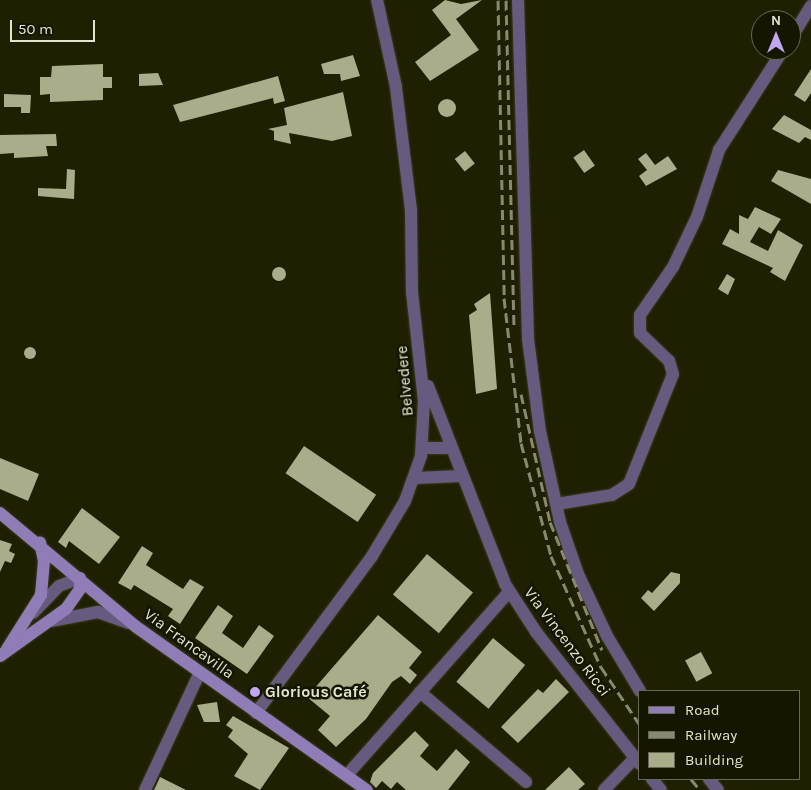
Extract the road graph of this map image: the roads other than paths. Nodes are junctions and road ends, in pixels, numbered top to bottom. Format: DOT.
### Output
graph roads {
  1 [pos="377,0"];
  2 [pos="518,0"];
  3 [pos="811,6"];
  4 [pos="801,22"];
  5 [pos="777,60"];
  6 [pos="422,373"];
  7 [pos="422,448"];
  8 [pos="450,448"];
  9 [pos="461,476"];
  10 [pos="416,478"];
  11 [pos="557,504"];
  12 [pos="0,513"];
  13 [pos="40,542"];
  14 [pos="80,578"];
  15 [pos="510,592"];
  16 [pos="32,614"];
  17 [pos="46,622"];
  18 [pos="135,626"];
  19 [pos="4,653"];
  20 [pos="199,674"];
  21 [pos="639,690"];
  22 [pos="420,692"];
  23 [pos="256,713"];
  24 [pos="637,761"];
  25 [pos="347,775"];
  26 [pos="653,780"];
  27 [pos="709,780"];
  28 [pos="526,782"];
  29 [pos="145,790"];
  30 [pos="367,790"];
  31 [pos="604,790"];
  32 [pos="661,790"];
  33 [pos="718,790"];
  1 -- 6 [label="street, Belvedere"];
  2 -- 11 [label="street"];
  3 -- 4 [label="street"];
  5 -- 11 [label="street"];
  6 -- 7 [label="street, Belvedere"];
  6 -- 8 [label="street, Via Vincenzo Ricci"];
  7 -- 8 [label="street"];
  7 -- 10 [label="street, Belvedere"];
  8 -- 9 [label="street, Via Vincenzo Ricci"];
  9 -- 10 [label="street"];
  9 -- 15 [label="street, Via Vincenzo Ricci"];
  10 -- 23 [label="street, Belvedere"];
  11 -- 21 [label="street"];
  12 -- 13 [label="street, Via Francavilla"];
  13 -- 14 [label="street, Via Francavilla"];
  13 -- 16 [label="street"];
  14 -- 16 [label="street"];
  14 -- 17 [label="street"];
  14 -- 18 [label="street, Via Francavilla"];
  15 -- 22 [label="street"];
  15 -- 24 [label="street, Via Vincenzo Ricci"];
  16 -- 19 [label="street"];
  17 -- 18 [label="street"];
  17 -- 19 [label="street"];
  18 -- 20 [label="street, Via Francavilla"];
  20 -- 23 [label="street, Via Francavilla"];
  20 -- 29 [label="street"];
  22 -- 25 [label="street"];
  22 -- 28 [label="street"];
  23 -- 25 [label="street, Via Francavilla"];
  24 -- 31 [label="street"];
  25 -- 30 [label="street, Via Francavilla"];
  26 -- 32 [label="street"];
  27 -- 33 [label="street"];
}
